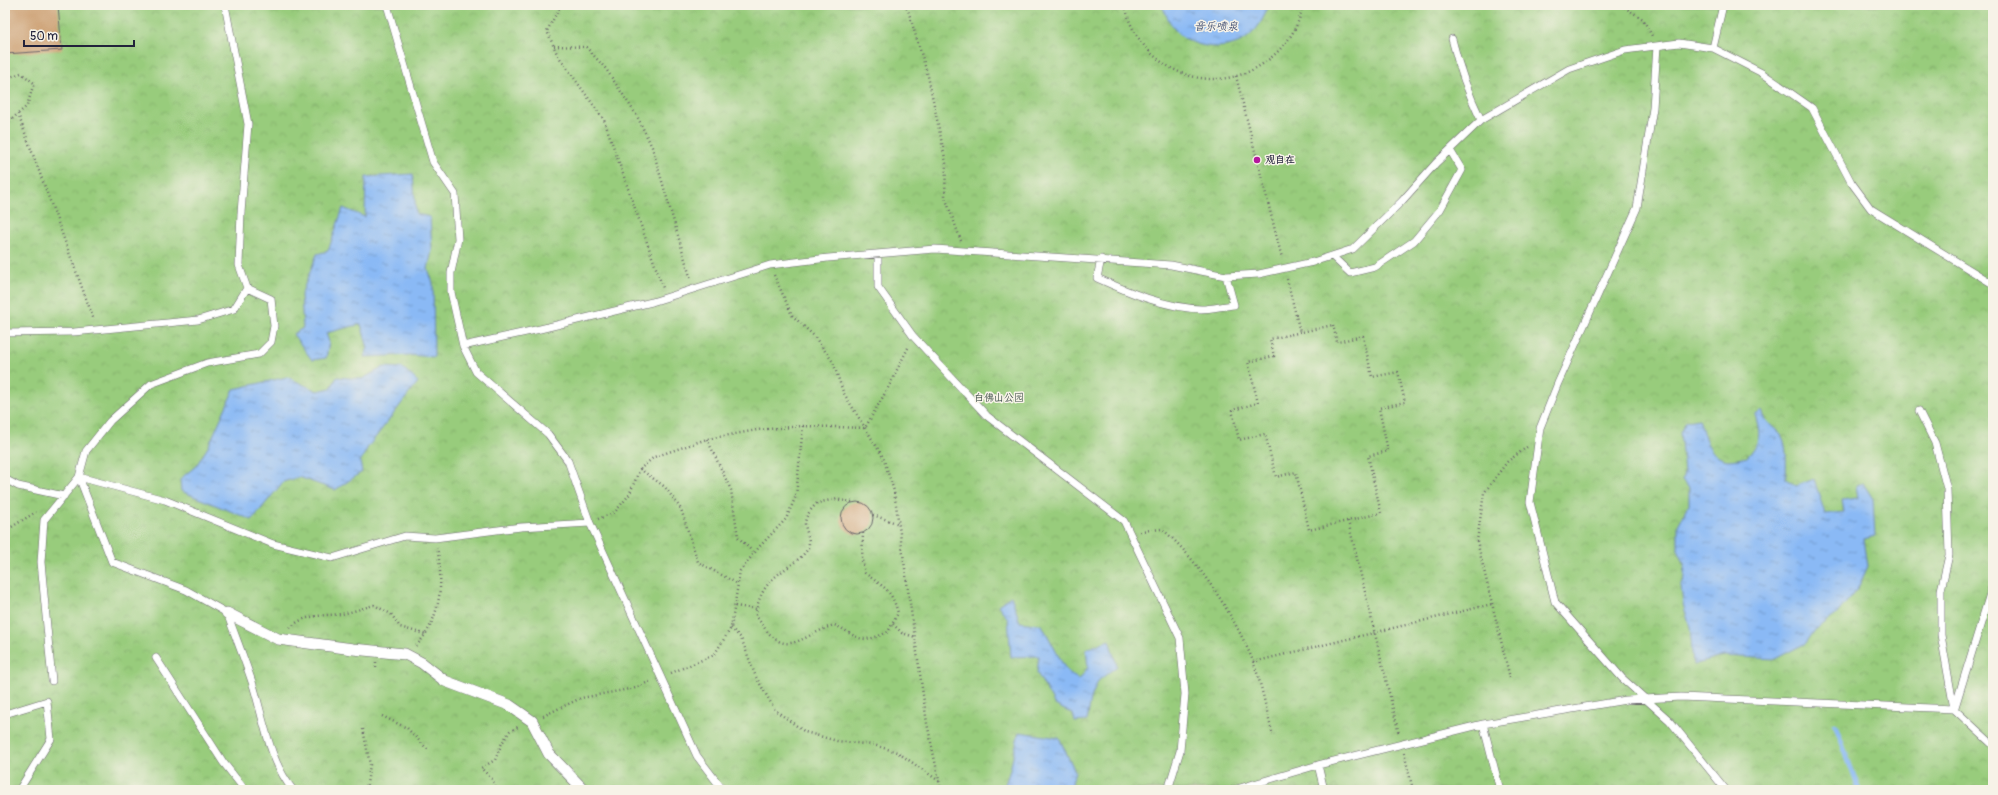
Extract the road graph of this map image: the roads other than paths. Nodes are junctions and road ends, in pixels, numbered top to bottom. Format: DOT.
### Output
graph roads {
  1 [pos="225,5"];
  2 [pos="387,5"];
  3 [pos="1723,5"];
  4 [pos="1452,39"];
  5 [pos="1657,46"];
  6 [pos="1713,48"];
  7 [pos="1481,120"];
  8 [pos="1450,150"];
  9 [pos="878,254"];
  10 [pos="1332,256"];
  11 [pos="1101,259"];
  12 [pos="1226,276"];
  13 [pos="1993,284"];
  14 [pos="247,288"];
  15 [pos="5,333"];
  16 [pos="462,346"];
  17 [pos="1919,411"];
  18 [pos="79,477"];
  19 [pos="5,479"];
  20 [pos="64,496"];
  21 [pos="590,523"];
  22 [pos="1993,584"];
  23 [pos="228,613"];
  24 [pos="156,658"];
  25 [pos="52,680"];
  26 [pos="1645,698"];
  27 [pos="1954,709"];
  28 [pos="5,714"];
  29 [pos="1483,724"];
  30 [pos="1993,745"];
  31 [pos="1318,765"];
  32 [pos="19,790"];
  33 [pos="245,790"];
  34 [pos="292,790"];
  35 [pos="584,790"];
  36 [pos="723,790"];
  37 [pos="1168,790"];
  38 [pos="1233,790"];
  39 [pos="1324,790"];
  40 [pos="1500,790"];
  41 [pos="1726,790"];
  1 -- 14 [label="lane"];
  2 -- 16 [label="lane"];
  3 -- 6 [label="lane"];
  4 -- 7 [label="lane"];
  5 -- 6 [label="lane"];
  5 -- 7 [label="lane"];
  5 -- 26 [label="lane"];
  6 -- 13 [label="lane"];
  7 -- 8 [label="lane"];
  8 -- 10 [label="lane"];
  8 -- 10 [label="lane"];
  9 -- 11 [label="lane"];
  9 -- 16 [label="lane"];
  9 -- 37 [label="lane"];
  10 -- 12 [label="lane"];
  11 -- 12 [label="lane"];
  11 -- 12 [label="lane"];
  14 -- 15 [label="lane"];
  14 -- 18 [label="lane"];
  16 -- 21 [label="lane"];
  17 -- 27 [label="lane"];
  18 -- 20 [label="lane"];
  18 -- 21 [label="lane"];
  18 -- 23 [label="lane"];
  19 -- 20 [label="lane"];
  20 -- 25 [label="lane"];
  21 -- 36 [label="lane"];
  22 -- 27 [label="lane"];
  23 -- 34 [label="lane"];
  23 -- 35 [label="street"];
  24 -- 33 [label="lane"];
  26 -- 27 [label="lane"];
  26 -- 29 [label="lane"];
  26 -- 41 [label="lane"];
  27 -- 30 [label="lane"];
  28 -- 32 [label="lane"];
  29 -- 31 [label="lane"];
  29 -- 40 [label="lane"];
  31 -- 38 [label="lane"];
  31 -- 39 [label="lane"];
}
